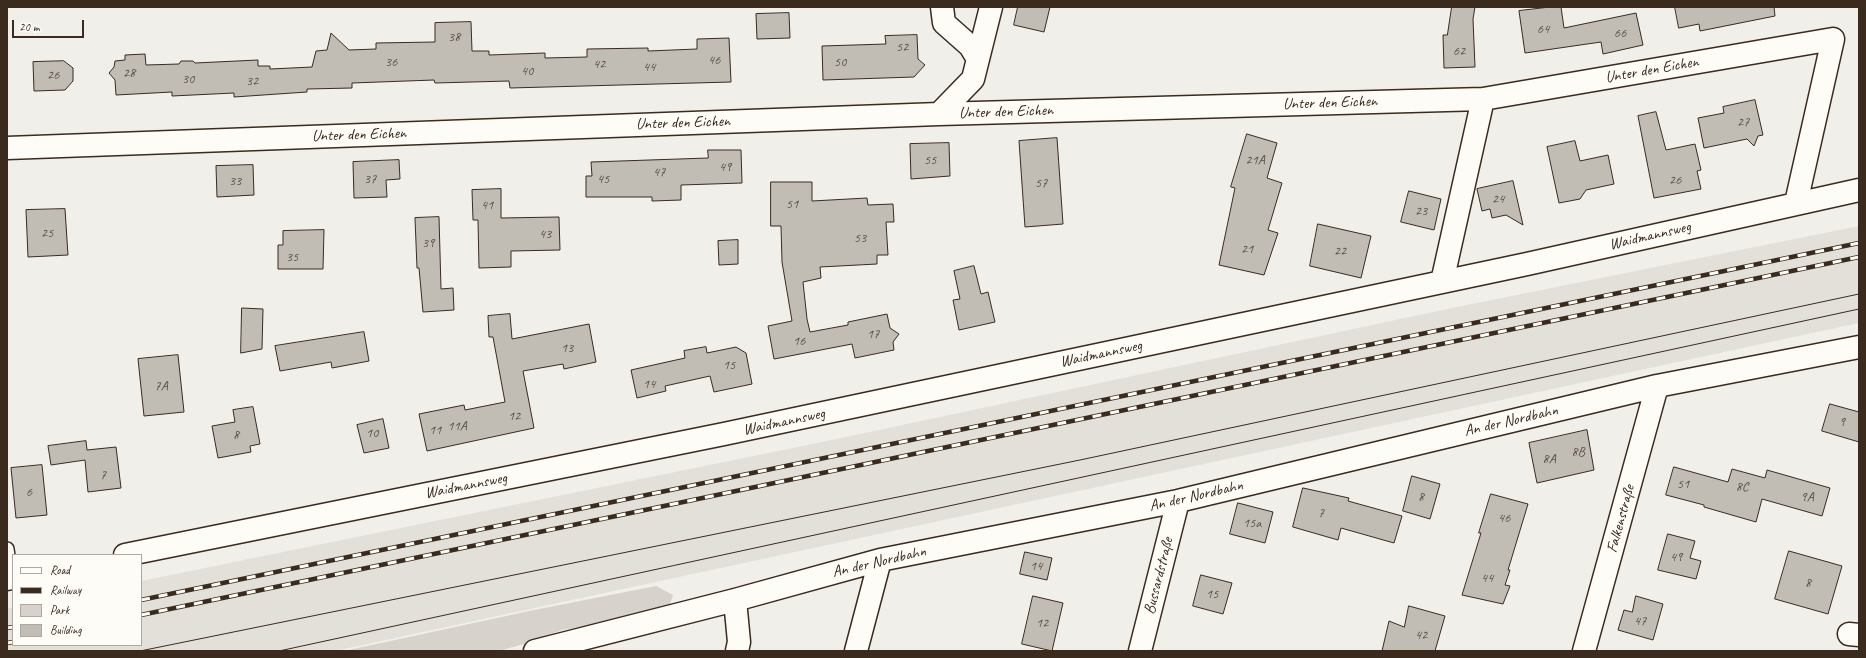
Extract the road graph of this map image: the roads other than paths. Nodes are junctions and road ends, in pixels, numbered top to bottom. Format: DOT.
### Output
graph roads {
  1 [pos="942,7"];
  2 [pos="991,7"];
  3 [pos="978,59"];
  4 [pos="1483,99"];
  5 [pos="939,114"];
  6 [pos="7,148"];
  7 [pos="1859,190"];
  8 [pos="1796,203"];
  9 [pos="1442,282"];
  10 [pos="1859,347"];
  11 [pos="1657,386"];
  12 [pos="1178,501"];
  13 [pos="7,549"];
  14 [pos="130,554"];
  15 [pos="880,560"];
  16 [pos="10,578"];
  17 [pos="735,600"];
  18 [pos="535,651"];
  19 [pos="737,651"];
  20 [pos="856,651"];
  21 [pos="1140,651"];
  22 [pos="1584,651"];
  1 -- 3 [label="street"];
  2 -- 3 [label="street"];
  3 -- 5 [label="street"];
  4 -- 5 [label="street, Unter den Eichen"];
  4 -- 8 [label="street, Unter den Eichen"];
  4 -- 9 [label="street"];
  5 -- 6 [label="street, Unter den Eichen"];
  7 -- 8 [label="street, Waidmannsweg"];
  8 -- 9 [label="street, Waidmannsweg"];
  9 -- 14 [label="street, Waidmannsweg"];
  10 -- 11 [label="street, An der Nordbahn"];
  11 -- 12 [label="street, An der Nordbahn"];
  11 -- 22 [label="street, Falkenstraße"];
  12 -- 15 [label="street, An der Nordbahn"];
  12 -- 21 [label="street, Bussardstraße"];
  13 -- 16 [label="lane"];
  15 -- 17 [label="street, An der Nordbahn"];
  15 -- 20 [label="street"];
  17 -- 18 [label="street, An der Nordbahn"];
  17 -- 19 [label="street"];
}
